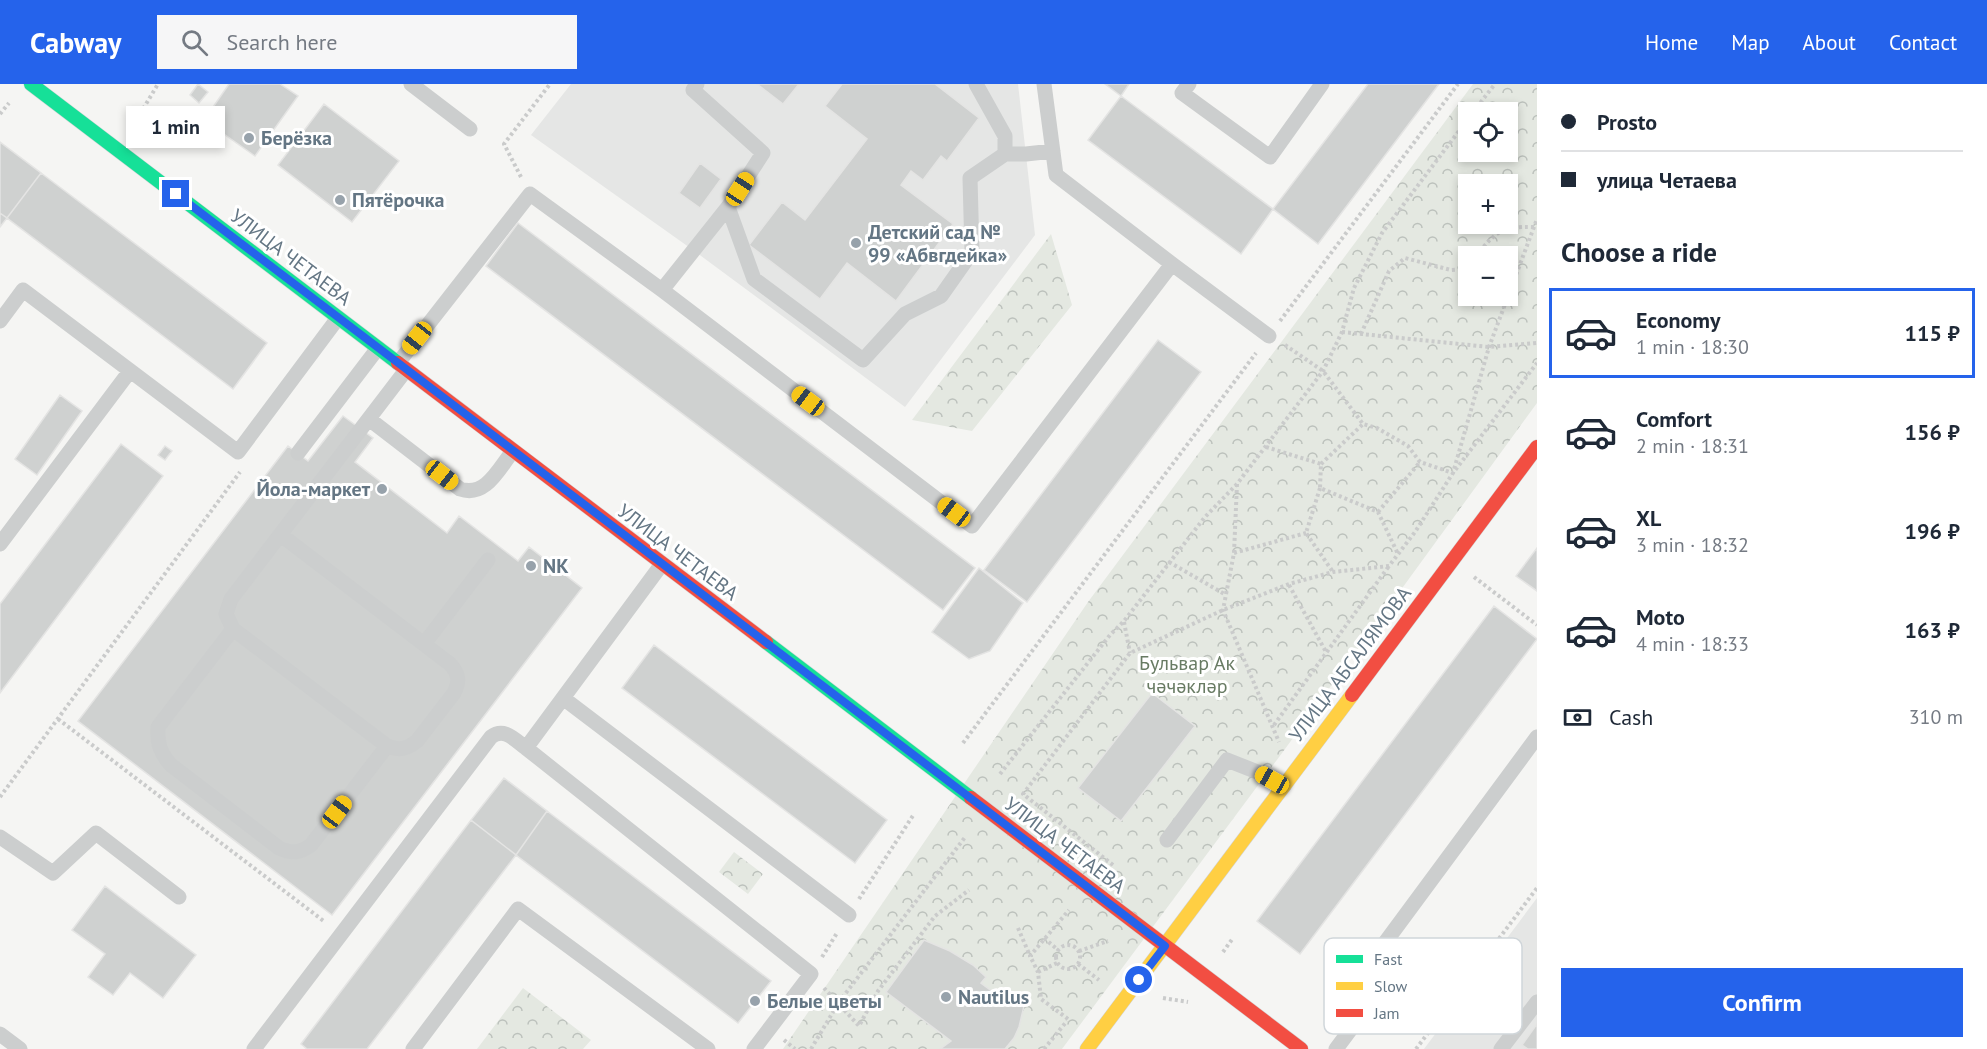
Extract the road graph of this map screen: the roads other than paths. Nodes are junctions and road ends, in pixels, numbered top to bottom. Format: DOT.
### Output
graph roads {
  1 [pos="31,84"];
  2 [pos="411,84"];
  3 [pos="697,84"];
  4 [pos="976,84"];
  5 [pos="1044,84"];
  6 [pos="1189,84"];
  7 [pos="1322,84"];
  8 [pos="470,129"];
  9 [pos="1053,151"];
  10 [pos="1005,154"];
  11 [pos="728,207"];
  12 [pos="1172,264"];
  13 [pos="662,290"];
  14 [pos="338,318"];
  15 [pos="0,321"];
  16 [pos="1269,336"];
  17 [pos="378,348"];
  18 [pos="402,367"];
  19 [pos="130,371"];
  20 [pos="369,419"];
  21 [pos="1537,447"];
  22 [pos="513,451"];
  23 [pos="298,453"];
  24 [pos="280,535"];
  25 [pos="0,544"];
  26 [pos="488,560"];
  27 [pos="662,564"];
  28 [pos="233,629"];
  29 [pos="424,644"];
  30 [pos="563,698"];
  31 [pos="1537,737"];
  32 [pos="387,746"];
  33 [pos="526,748"];
  34 [pos="1284,786"];
  35 [pos="0,837"];
  36 [pos="1167,840"];
  37 [pos="179,897"];
  38 [pos="849,915"];
  39 [pos="1387,938"];
  40 [pos="1165,946"];
  41 [pos="1537,1002"];
  42 [pos="1522,1022"];
  43 [pos="0,1034"];
  44 [pos="1347,1034"];
  45 [pos="1512,1034"];
  46 [pos="20,1049"];
  47 [pos="254,1049"];
  48 [pos="413,1049"];
  49 [pos="708,1049"];
  50 [pos="754,1049"];
  51 [pos="1087,1049"];
  52 [pos="1301,1049"];
  53 [pos="1336,1049"];
  54 [pos="1501,1049"];
  1 -- 14 [label="street, УЛИЦА ЧЕТАЕВА"];
  2 -- 8 [label="lane"];
  3 -- 11 [label="lane"];
  4 -- 10 [label="lane"];
  5 -- 9 [label="lane"];
  6 -- 7 [label="lane"];
  9 -- 10 [label="lane"];
  9 -- 12 [label="lane"];
  10 -- 11 [label="lane"];
  11 -- 13 [label="lane"];
  12 -- 13 [label="lane"];
  12 -- 16 [label="lane"];
  13 -- 18 [label="lane"];
  14 -- 17 [label="street, УЛИЦА ЧЕТАЕВА"];
  14 -- 19 [label="lane"];
  15 -- 19 [label="lane"];
  17 -- 18 [label="street, УЛИЦА ЧЕТАЕВА"];
  17 -- 23 [label="lane"];
  18 -- 20 [label="lane"];
  18 -- 22 [label="street, УЛИЦА ЧЕТАЕВА"];
  19 -- 25 [label="lane"];
  20 -- 22 [label="lane"];
  20 -- 24 [label="lane"];
  21 -- 34 [label="street, УЛИЦА АБСАЛЯМОВА"];
  22 -- 27 [label="street, УЛИЦА ЧЕТАЕВА"];
  24 -- 28 [label="lane"];
  24 -- 29 [label="lane"];
  26 -- 29 [label="lane"];
  27 -- 30 [label="lane"];
  27 -- 40 [label="street, УЛИЦА ЧЕТАЕВА"];
  28 -- 32 [label="lane"];
  28 -- 32 [label="lane"];
  29 -- 32 [label="lane"];
  30 -- 33 [label="lane"];
  30 -- 38 [label="lane"];
  31 -- 39 [label="lane"];
  33 -- 47 [label="lane"];
  33 -- 50 [label="lane"];
  34 -- 36 [label="lane"];
  34 -- 40 [label="street, УЛИЦА АБСАЛЯМОВА"];
  35 -- 37 [label="lane"];
  40 -- 51 [label="street, УЛИЦА АБСАЛЯМОВА"];
  40 -- 52 [label="street, УЛИЦА ЧЕТАЕВА"];
  41 -- 42 [label="lane"];
  43 -- 46 [label="lane"];
  44 -- 53 [label="lane"];
  45 -- 54 [label="lane"];
  48 -- 49 [label="lane"];
}
